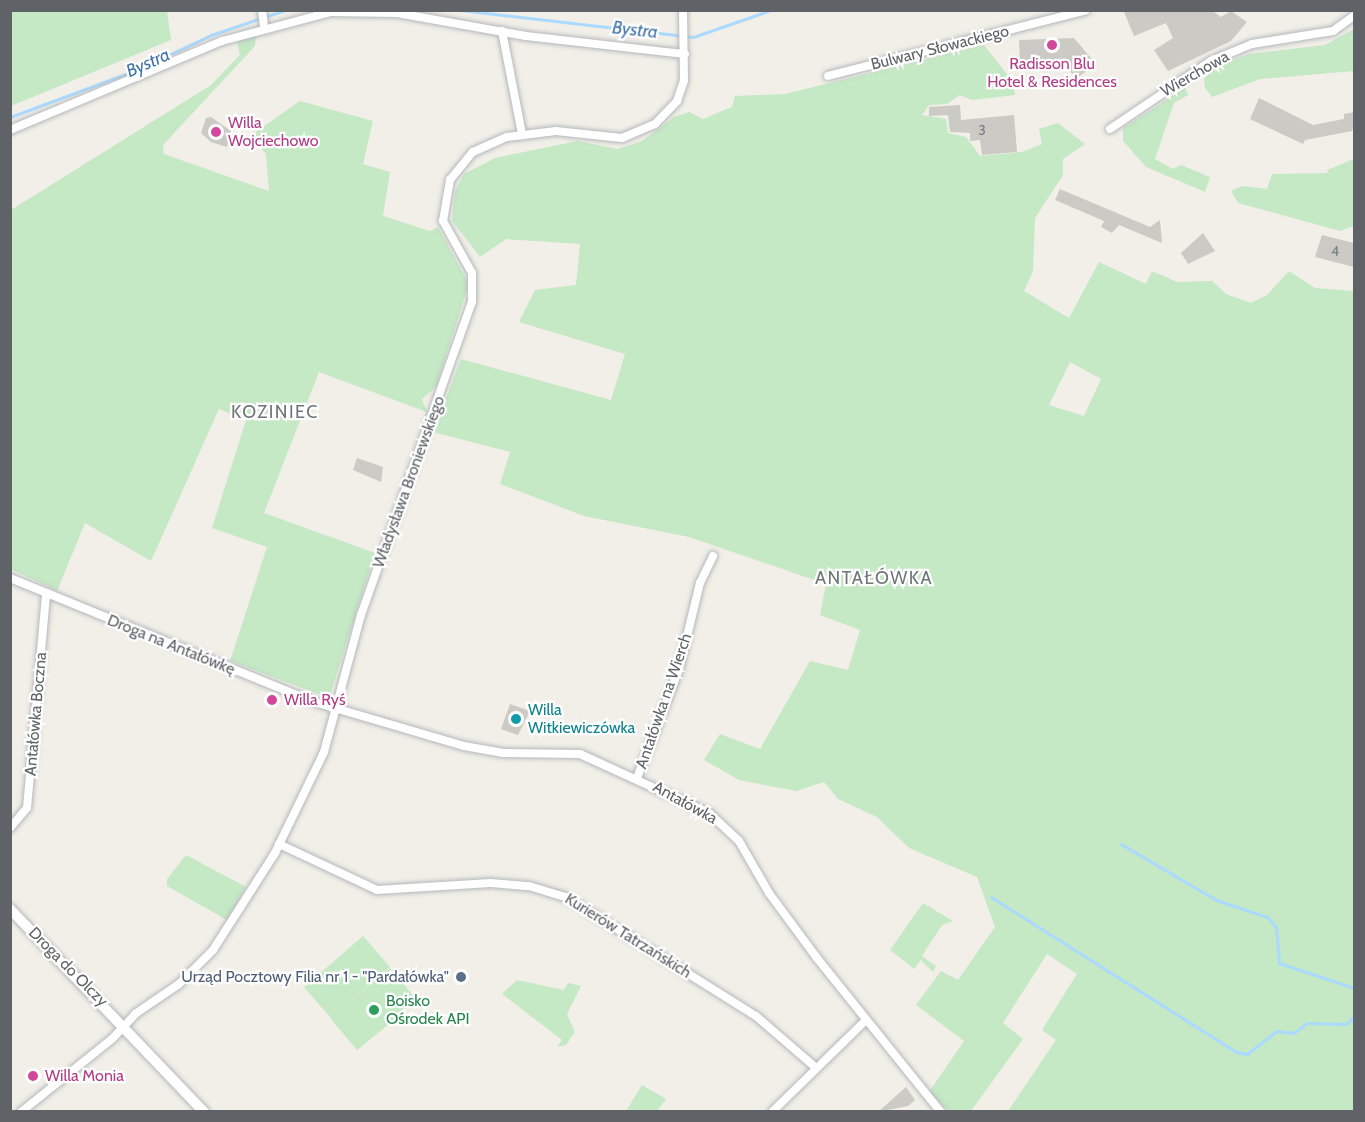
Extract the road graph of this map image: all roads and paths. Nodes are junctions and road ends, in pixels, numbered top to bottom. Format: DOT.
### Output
graph roads {
  1 [pos="262,10"];
  2 [pos="683,10"];
  3 [pos="1086,10"];
  4 [pos="1354,16"];
  5 [pos="264,25"];
  6 [pos="502,31"];
  7 [pos="685,49"];
  8 [pos="828,76"];
  9 [pos="1110,129"];
  10 [pos="10,130"];
  11 [pos="522,134"];
  12 [pos="713,556"];
  13 [pos="10,578"];
  14 [pos="46,593"];
  15 [pos="334,707"];
  16 [pos="637,778"];
  17 [pos="10,828"];
  18 [pos="279,844"];
  19 [pos="10,909"];
  20 [pos="865,1020"];
  21 [pos="126,1025"];
  22 [pos="815,1067"];
  23 [pos="21,1112"];
  24 [pos="204,1112"];
  25 [pos="772,1112"];
  26 [pos="941,1112"];
  1 -- 5 [label="street"];
  2 -- 7 [label="street, Władysława Broniewskiego"];
  3 -- 8 [label="street, Bulwary Słowackiego"];
  4 -- 9 [label="street, Wierchowa"];
  5 -- 6 [label="street"];
  5 -- 10 [label="street"];
  6 -- 7 [label="street"];
  6 -- 11 [label="street"];
  7 -- 11 [label="street, Władysława Broniewskiego"];
  11 -- 15 [label="street, Władysława Broniewskiego"];
  12 -- 16 [label="street, Antałówka na Wierch"];
  13 -- 14 [label="street, Droga na Antałówkę"];
  14 -- 15 [label="street, Droga na Antałówkę"];
  14 -- 17 [label="street, Antałówka Boczna"];
  15 -- 16 [label="street, Antałówka"];
  15 -- 18 [label="street, Władysława Broniewskiego"];
  16 -- 20 [label="street, Antałówka"];
  18 -- 21 [label="street, Władysława Broniewskiego"];
  18 -- 22 [label="street, Kurierów Tatrzańskich"];
  19 -- 21 [label="street, Droga do Olczy"];
  20 -- 22 [label="street"];
  20 -- 26 [label="street, Antałówka"];
  21 -- 23 [label="street, Władysława Broniewskiego"];
  21 -- 24 [label="street, Droga do Olczy"];
  22 -- 25 [label="street"];
}
